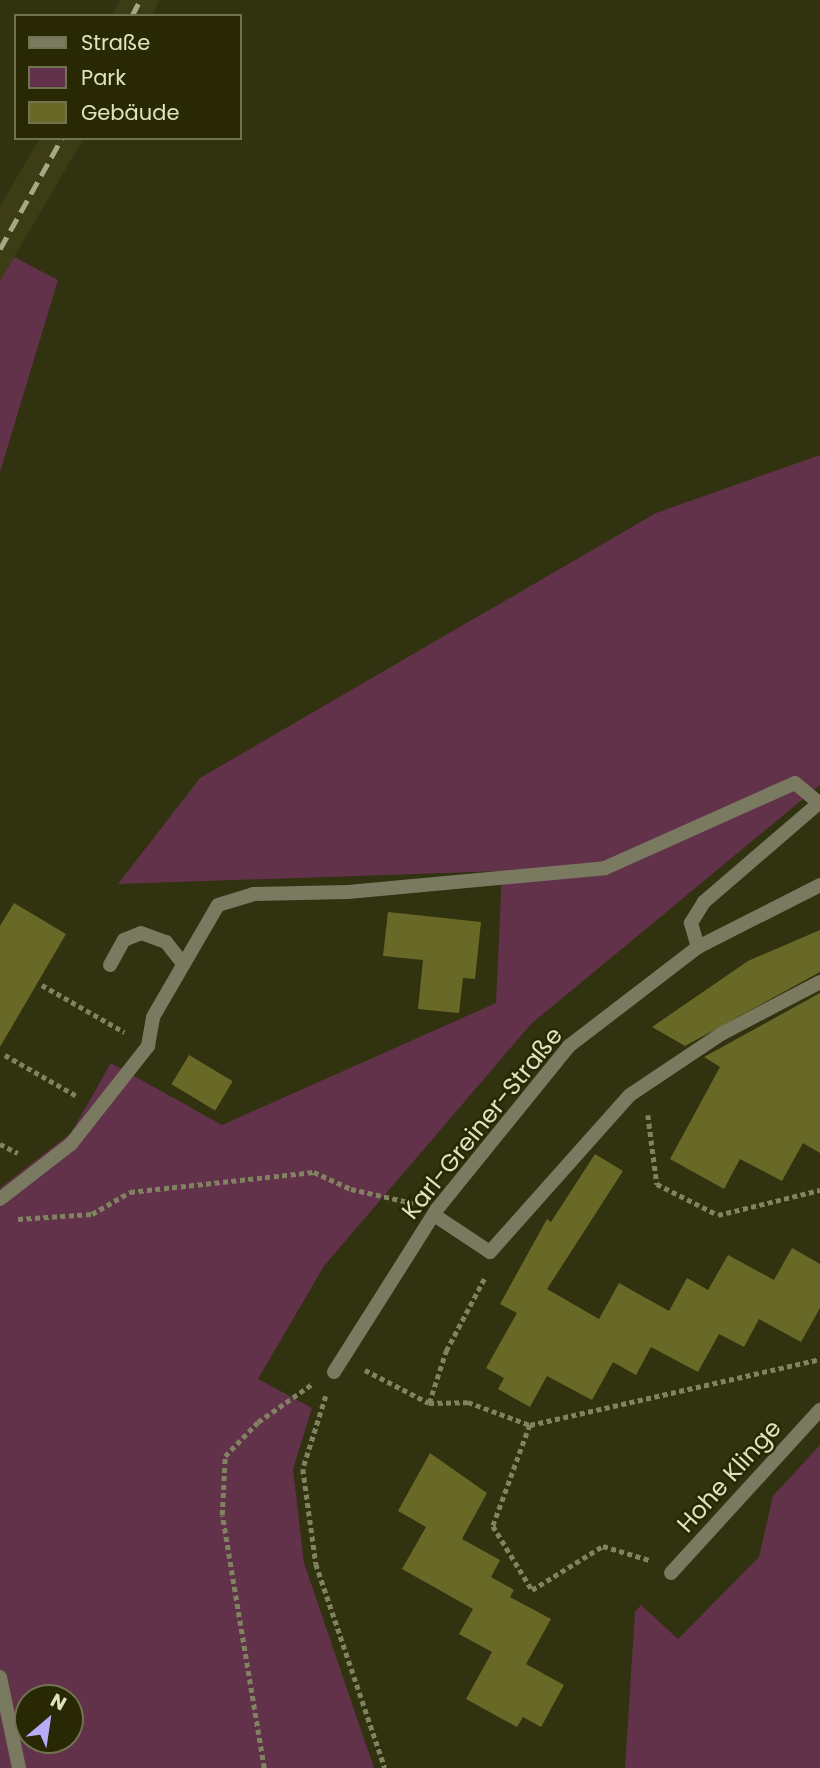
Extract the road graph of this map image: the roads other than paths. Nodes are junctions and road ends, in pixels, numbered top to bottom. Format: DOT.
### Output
graph roads {
  1 [pos="820,885"];
  2 [pos="698,947"];
  3 [pos="183,964"];
  4 [pos="110,965"];
  5 [pos="820,982"];
  6 [pos="0,1199"];
  7 [pos="436,1212"];
  8 [pos="334,1372"];
  9 [pos="820,1410"];
  10 [pos="671,1573"];
  11 [pos="0,1677"];
  12 [pos="19,1768"];
  1 -- 2 [label="street, Karl-Greiner-Straße"];
  2 -- 3 [label="street"];
  2 -- 7 [label="street, Karl-Greiner-Straße"];
  3 -- 4 [label="street"];
  3 -- 6 [label="street"];
  5 -- 7 [label="street"];
  7 -- 8 [label="street, Karl-Greiner-Straße"];
  9 -- 10 [label="street, Hohe Klinge"];
  11 -- 12 [label="street"];
}
